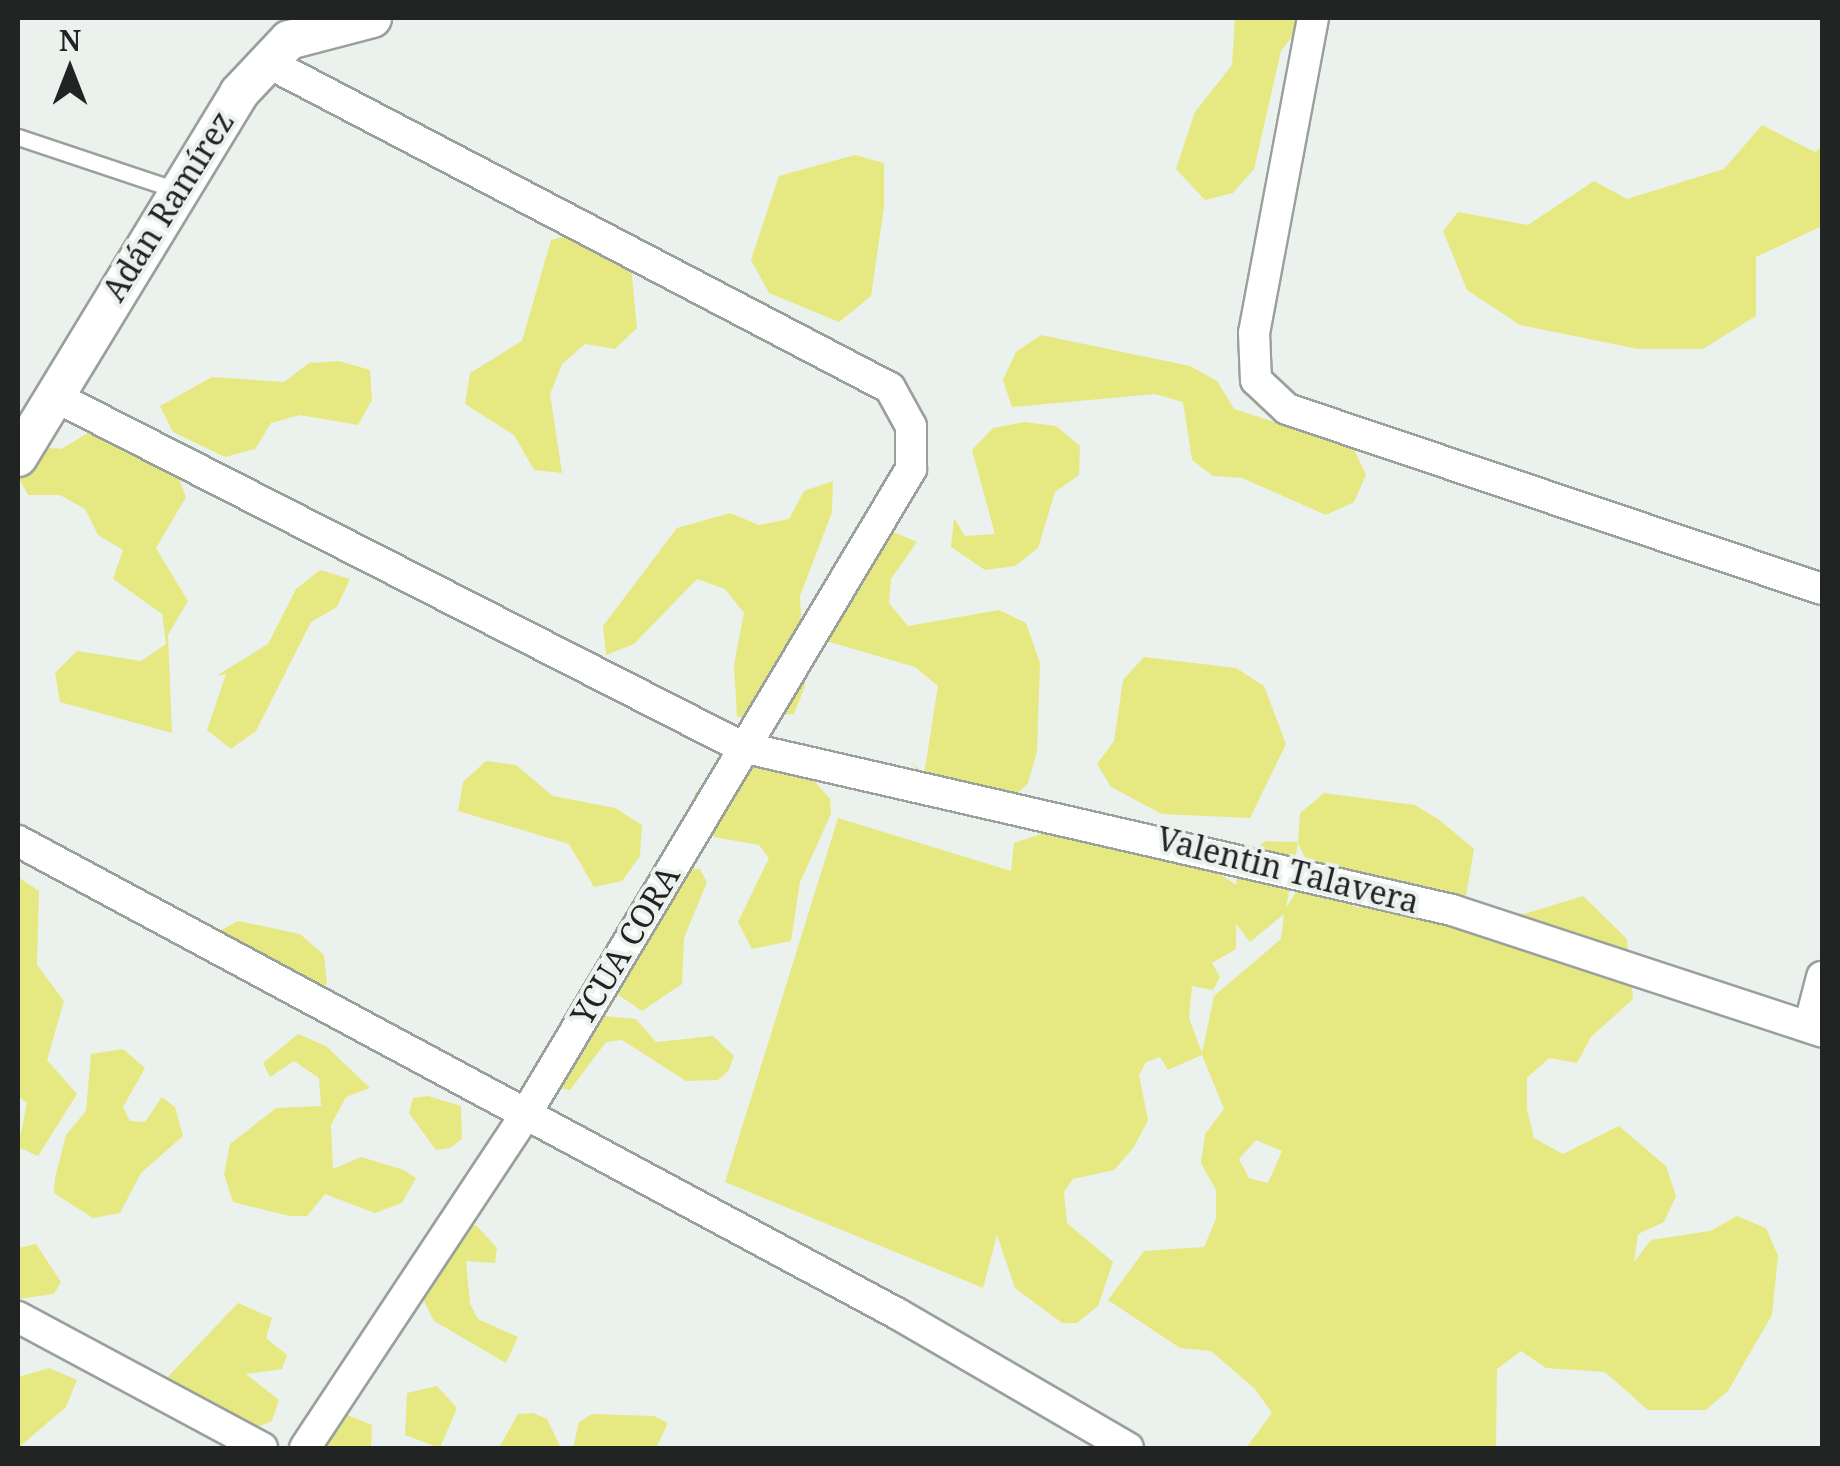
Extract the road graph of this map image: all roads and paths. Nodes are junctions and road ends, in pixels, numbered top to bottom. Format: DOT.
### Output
graph roads {
  1 [pos="372,18"];
  2 [pos="1313,18"];
  3 [pos="325,21"];
  4 [pos="264,62"];
  5 [pos="18,137"];
  6 [pos="176,190"];
  7 [pos="52,395"];
  8 [pos="18,457"];
  9 [pos="1822,590"];
  10 [pos="742,747"];
  11 [pos="18,841"];
  12 [pos="1822,978"];
  13 [pos="1816,1030"];
  14 [pos="524,1117"];
  15 [pos="18,1317"];
  16 [pos="262,1448"];
  17 [pos="305,1448"];
  18 [pos="1128,1448"];
  1 -- 3 [label="street, Adán Ramírez"];
  2 -- 9 [label="street"];
  3 -- 4 [label="street, Adán Ramírez"];
  4 -- 6 [label="street, Adán Ramírez"];
  4 -- 10 [label="street, YCUA CORA"];
  5 -- 6 [label="lane"];
  6 -- 7 [label="street, Adán Ramírez"];
  7 -- 8 [label="street, Adán Ramírez"];
  7 -- 10 [label="street, Valentin Talavera"];
  10 -- 13 [label="street, Valentin Talavera"];
  10 -- 14 [label="street, YCUA CORA"];
  11 -- 14 [label="street"];
  12 -- 13 [label="street"];
  14 -- 17 [label="street, YCUA CORA"];
  14 -- 18 [label="street"];
  15 -- 16 [label="street"];
}
